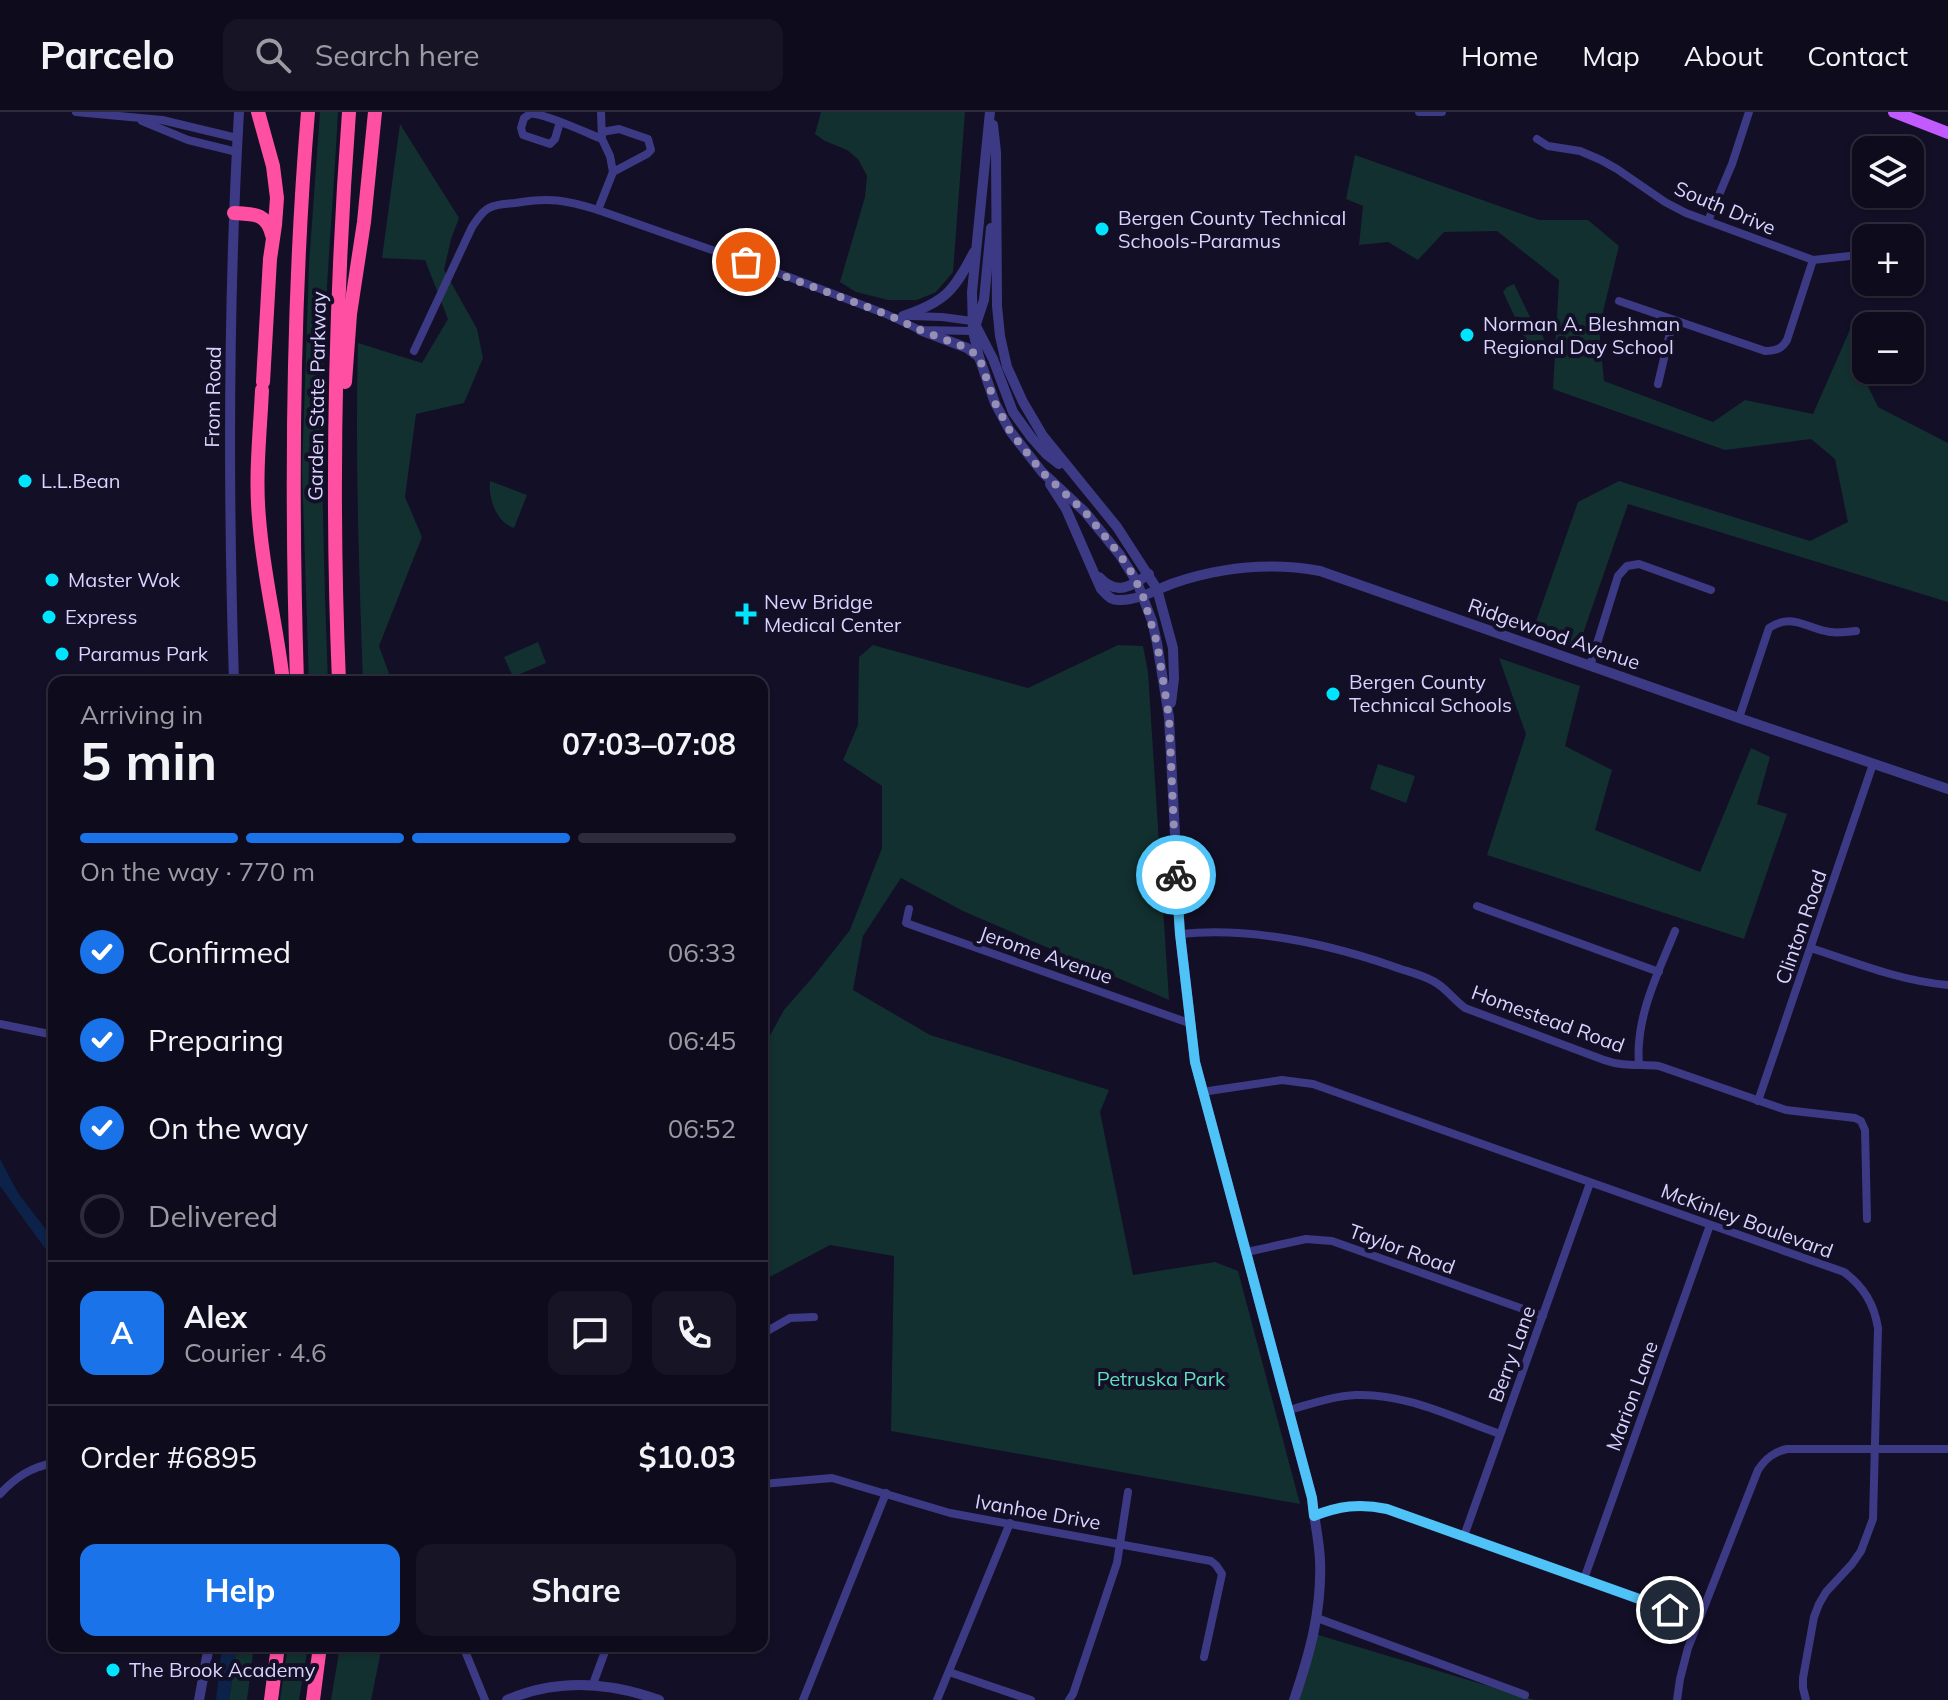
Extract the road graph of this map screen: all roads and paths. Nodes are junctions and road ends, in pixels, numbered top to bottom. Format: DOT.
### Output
graph roads {
  1 [pos="76,112"];
  2 [pos="239,112"];
  3 [pos="258,112"];
  4 [pos="308,112"];
  5 [pos="349,112"];
  6 [pos="375,112"];
  7 [pos="601,112"];
  8 [pos="991,112"];
  9 [pos="1419,112"];
  10 [pos="1442,112"];
  11 [pos="1749,112"];
  12 [pos="1894,112"];
  13 [pos="134,117"];
  14 [pos="560,122"];
  15 [pos="1948,133"];
  16 [pos="602,135"];
  17 [pos="237,138"];
  18 [pos="1537,139"];
  19 [pos="237,152"];
  20 [pos="996,152"];
  21 [pos="613,172"];
  22 [pos="598,210"];
  23 [pos="234,213"];
  24 [pos="1708,221"];
  25 [pos="273,239"];
  26 [pos="978,243"];
  27 [pos="1852,256"];
  28 [pos="1813,260"];
  29 [pos="1619,301"];
  30 [pos="886,314"];
  31 [pos="903,316"];
  32 [pos="1673,320"];
  33 [pos="974,326"];
  34 [pos="920,330"];
  35 [pos="414,351"];
  36 [pos="979,357"];
  37 [pos="1658,384"];
  38 [pos="1042,472"];
  39 [pos="1075,476"];
  40 [pos="334,490"];
  41 [pos="1095,573"];
  42 [pos="1149,574"];
  43 [pos="1137,582"];
  44 [pos="1157,589"];
  45 [pos="1711,590"];
  46 [pos="1143,596"];
  47 [pos="1856,631"];
  48 [pos="1590,666"];
  49 [pos="234,676"];
  50 [pos="282,676"];
  51 [pos="297,676"];
  52 [pos="339,676"];
  53 [pos="1169,717"];
  54 [pos="1739,718"];
  55 [pos="1873,764"];
  56 [pos="1948,789"];
  57 [pos="1477,906"];
  58 [pos="909,909"];
  59 [pos="1675,931"];
  60 [pos="1180,934"];
  61 [pos="1811,948"];
  62 [pos="1659,972"];
  63 [pos="1948,985"];
  64 [pos="1189,1023"];
  65 [pos="0,1024"];
  66 [pos="48,1034"];
  67 [pos="1639,1064"];
  68 [pos="1202,1092"];
  69 [pos="1758,1101"];
  70 [pos="1590,1183"];
  71 [pos="1867,1219"];
  72 [pos="1710,1225"];
  73 [pos="1247,1252"];
  74 [pos="1543,1316"];
  75 [pos="814,1317"];
  76 [pos="768,1331"];
  77 [pos="1289,1410"];
  78 [pos="1500,1434"];
  79 [pos="1875,1449"];
  80 [pos="1948,1449"];
  81 [pos="48,1465"];
  82 [pos="768,1483"];
  83 [pos="1128,1492"];
  84 [pos="886,1493"];
  85 [pos="0,1494"];
  86 [pos="1314,1516"];
  87 [pos="1010,1523"];
  88 [pos="1464,1536"];
  89 [pos="1121,1544"];
  90 [pos="1584,1579"];
  91 [pos="1317,1618"];
  92 [pos="1699,1620"];
  93 [pos="208,1652"];
  94 [pos="277,1652"];
  95 [pos="319,1652"];
  96 [pos="465,1652"];
  97 [pos="605,1652"];
  98 [pos="1204,1657"];
  99 [pos="949,1672"];
  100 [pos="593,1684"];
  101 [pos="1525,1695"];
  102 [pos="199,1700"];
  103 [pos="271,1700"];
  104 [pos="313,1700"];
  105 [pos="485,1700"];
  106 [pos="507,1700"];
  107 [pos="659,1700"];
  108 [pos="803,1700"];
  109 [pos="937,1700"];
  110 [pos="1031,1700"];
  111 [pos="1069,1700"];
  112 [pos="1294,1700"];
  113 [pos="1677,1700"];
  114 [pos="1806,1700"];
  1 -- 13 [label="street"];
  2 -- 17 [label="street, From Road"];
  3 -- 25 [label="highway"];
  4 -- 51 [label="highway, Garden State Parkway"];
  5 -- 40 [label="highway, Garden State Parkway"];
  6 -- 40 [label="highway"];
  7 -- 16 [label="street"];
  8 -- 20 [label="street"];
  8 -- 26 [label="street"];
  9 -- 10 [label="street"];
  11 -- 24 [label="street"];
  12 -- 15 [label="main road"];
  13 -- 17 [label="street"];
  13 -- 19 [label="street"];
  14 -- 14 [label="street"];
  14 -- 16 [label="street"];
  16 -- 21 [label="street"];
  16 -- 21 [label="street"];
  17 -- 19 [label="street, From Road"];
  18 -- 24 [label="street, South Drive"];
  19 -- 23 [label="street, From Road"];
  20 -- 33 [label="street"];
  20 -- 39 [label="street"];
  21 -- 22 [label="street"];
  22 -- 30 [label="street"];
  22 -- 35 [label="street"];
  23 -- 25 [label="highway"];
  23 -- 49 [label="street, From Road"];
  24 -- 28 [label="street, South Drive"];
  25 -- 50 [label="highway"];
  26 -- 31 [label="street"];
  26 -- 33 [label="street"];
  27 -- 28 [label="street, South Drive"];
  28 -- 32 [label="street"];
  29 -- 32 [label="street"];
  30 -- 31 [label="street"];
  30 -- 34 [label="street"];
  31 -- 33 [label="street"];
  32 -- 37 [label="street"];
  33 -- 34 [label="street"];
  33 -- 36 [label="street"];
  33 -- 39 [label="street"];
  34 -- 36 [label="street"];
  36 -- 38 [label="street"];
  38 -- 41 [label="street"];
  38 -- 43 [label="street"];
  39 -- 42 [label="street"];
  40 -- 52 [label="highway, Garden State Parkway"];
  41 -- 43 [label="street"];
  41 -- 46 [label="street"];
  42 -- 43 [label="street"];
  42 -- 44 [label="street"];
  43 -- 46 [label="street"];
  44 -- 46 [label="street, Ridgewood Avenue"];
  44 -- 48 [label="street, Ridgewood Avenue"];
  44 -- 53 [label="street"];
  45 -- 48 [label="street"];
  46 -- 53 [label="street"];
  47 -- 54 [label="street"];
  48 -- 54 [label="street, Ridgewood Avenue"];
  53 -- 60 [label="street"];
  54 -- 55 [label="street, Ridgewood Avenue"];
  55 -- 56 [label="street, Ridgewood Avenue"];
  55 -- 61 [label="street, Clinton Road"];
  57 -- 62 [label="street"];
  58 -- 64 [label="street, Jerome Avenue"];
  59 -- 62 [label="street"];
  60 -- 64 [label="street"];
  60 -- 67 [label="street, Homestead Road"];
  61 -- 63 [label="street"];
  61 -- 69 [label="street, Clinton Road"];
  62 -- 67 [label="street"];
  64 -- 68 [label="street"];
  65 -- 66 [label="street"];
  67 -- 69 [label="street, Homestead Road"];
  68 -- 70 [label="street, McKinley Boulevard"];
  68 -- 73 [label="street"];
  69 -- 71 [label="street, Homestead Road"];
  70 -- 72 [label="street, McKinley Boulevard"];
  70 -- 74 [label="street, Berry Lane"];
  72 -- 79 [label="street, McKinley Boulevard"];
  72 -- 90 [label="street, Marion Lane"];
  73 -- 74 [label="street, Taylor Road"];
  73 -- 77 [label="street"];
  74 -- 78 [label="street, Berry Lane"];
  75 -- 76 [label="street"];
  77 -- 78 [label="street"];
  77 -- 86 [label="street"];
  78 -- 88 [label="street, Berry Lane"];
  79 -- 80 [label="street"];
  79 -- 92 [label="street"];
  79 -- 114 [label="street, McKinley Boulevard"];
  81 -- 85 [label="street"];
  82 -- 84 [label="street, Ivanhoe Drive"];
  83 -- 89 [label="street"];
  84 -- 87 [label="street, Ivanhoe Drive"];
  84 -- 108 [label="street"];
  86 -- 88 [label="street"];
  86 -- 91 [label="street"];
  87 -- 89 [label="street, Ivanhoe Drive"];
  87 -- 99 [label="street"];
  88 -- 90 [label="street"];
  89 -- 98 [label="street, Ivanhoe Drive"];
  89 -- 111 [label="street"];
  90 -- 92 [label="street"];
  91 -- 101 [label="street"];
  91 -- 112 [label="street"];
  92 -- 113 [label="street"];
  93 -- 102 [label="street"];
  94 -- 103 [label="highway"];
  95 -- 104 [label="highway"];
  96 -- 105 [label="street"];
  97 -- 100 [label="street"];
  99 -- 109 [label="street"];
  99 -- 110 [label="street"];
  100 -- 106 [label="street"];
  100 -- 107 [label="street"];
}
